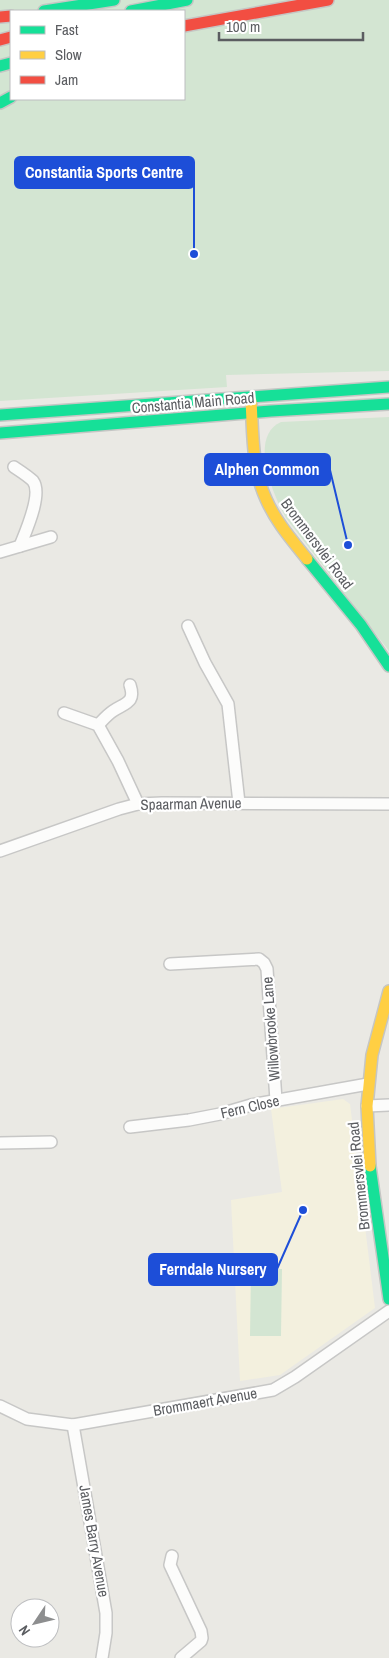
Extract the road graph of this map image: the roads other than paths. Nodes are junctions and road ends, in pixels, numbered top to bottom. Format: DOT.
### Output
graph roads {
  1 [pos="114,0"];
  2 [pos="187,0"];
  3 [pos="324,1"];
  4 [pos="50,10"];
  5 [pos="136,10"];
  6 [pos="185,26"];
  7 [pos="193,36"];
  8 [pos="389,387"];
  9 [pos="250,396"];
  10 [pos="389,404"];
  11 [pos="252,413"];
  12 [pos="0,415"];
  13 [pos="0,433"];
  14 [pos="14,467"];
  15 [pos="51,537"];
  16 [pos="20,546"];
  17 [pos="0,552"];
  18 [pos="188,626"];
  19 [pos="389,666"];
  20 [pos="130,685"];
  21 [pos="64,713"];
  22 [pos="98,725"];
  23 [pos="239,803"];
  24 [pos="138,804"];
  25 [pos="389,804"];
  26 [pos="0,851"];
  27 [pos="170,964"];
  28 [pos="389,991"];
  29 [pos="368,1084"];
  30 [pos="276,1100"];
  31 [pos="389,1105"];
  32 [pos="367,1106"];
  33 [pos="130,1126"];
  34 [pos="51,1142"];
  35 [pos="0,1143"];
  36 [pos="389,1299"];
  37 [pos="389,1311"];
  38 [pos="0,1406"];
  39 [pos="72,1425"];
  40 [pos="172,1556"];
  41 [pos="102,1658"];
  42 [pos="181,1658"];
  1 -- 4 [label="main road"];
  2 -- 5 [label="main road"];
  3 -- 6 [label="main road"];
  3 -- 7 [label="main road"];
  8 -- 9 [label="main road, Constantia Main Road"];
  9 -- 11 [label="main road, Brommersvlei Road"];
  9 -- 12 [label="main road, Constantia Main Road"];
  10 -- 11 [label="main road, Constantia Main Road"];
  11 -- 13 [label="main road, Constantia Main Road"];
  11 -- 19 [label="main road, Brommersvlei Road"];
  14 -- 16 [label="street"];
  15 -- 16 [label="street"];
  16 -- 17 [label="street"];
  18 -- 23 [label="street"];
  20 -- 22 [label="street"];
  21 -- 22 [label="street"];
  22 -- 24 [label="street"];
  23 -- 24 [label="street, Spaarman Avenue"];
  23 -- 25 [label="street, Spaarman Avenue"];
  24 -- 26 [label="street, Spaarman Avenue"];
  27 -- 30 [label="street, Willowbrooke Lane"];
  28 -- 29 [label="main road, Brommersvlei Road"];
  29 -- 30 [label="street, Fern Close"];
  29 -- 32 [label="main road, Brommersvlei Road"];
  30 -- 33 [label="street, Fern Close"];
  31 -- 32 [label="street"];
  32 -- 36 [label="main road, Brommersvlei Road"];
  34 -- 35 [label="street"];
  37 -- 39 [label="street, Brommaert Avenue"];
  38 -- 39 [label="street, Brommaert Avenue"];
  39 -- 41 [label="street, James Barry Avenue"];
  40 -- 42 [label="street"];
}
